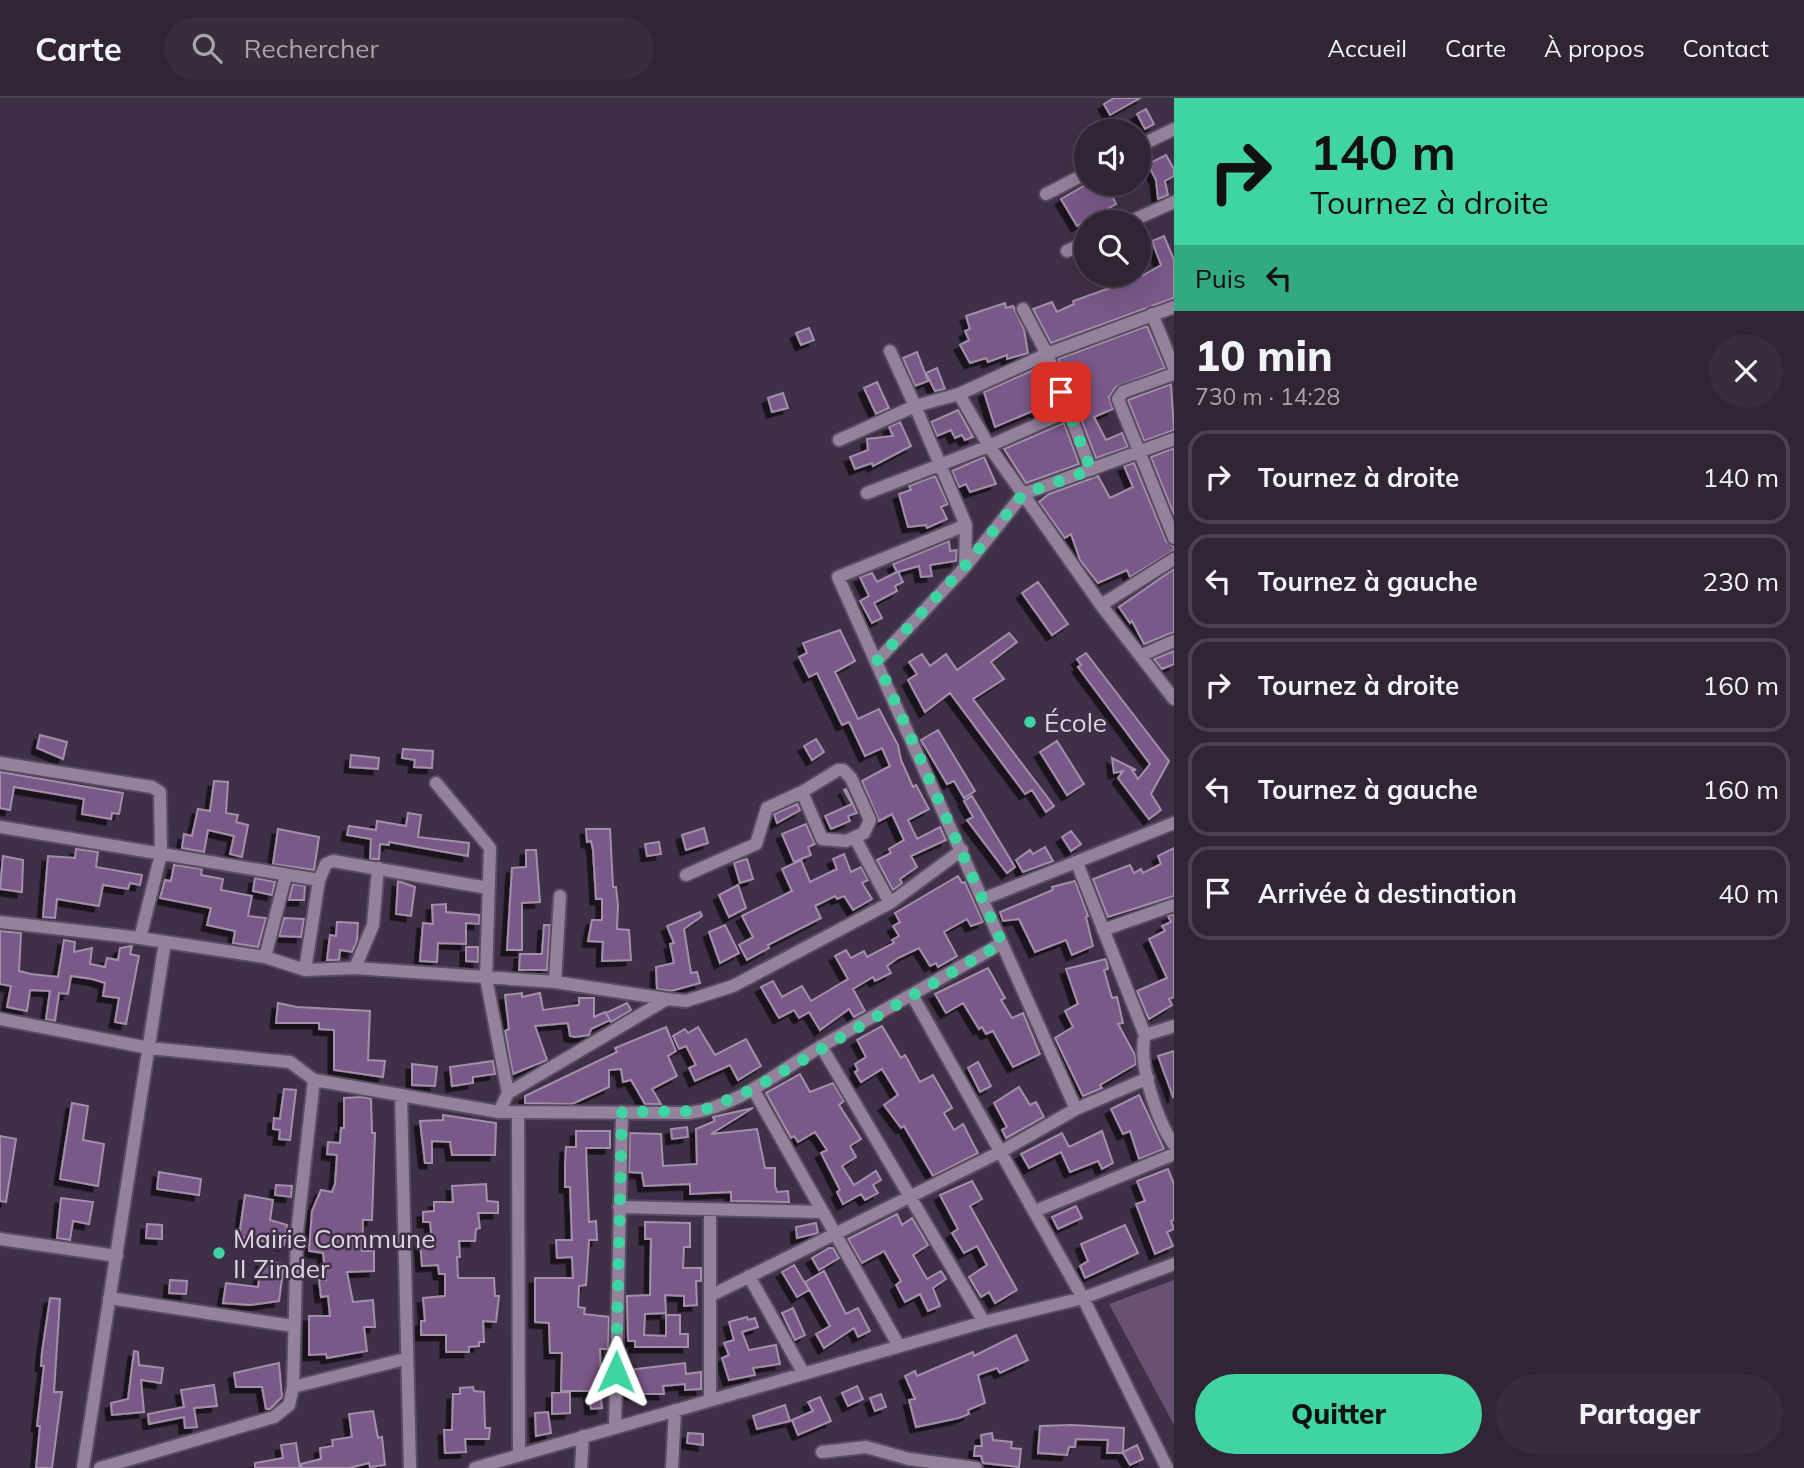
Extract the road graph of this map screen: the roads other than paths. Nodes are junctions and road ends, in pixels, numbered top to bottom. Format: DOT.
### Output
graph roads {
  1 [pos="1174,129"];
  2 [pos="1151,140"];
  3 [pos="1074,180"];
  4 [pos="1046,194"];
  5 [pos="1174,202"];
  6 [pos="1151,212"];
  7 [pos="1074,248"];
  8 [pos="1067,251"];
  9 [pos="1174,307"];
  10 [pos="1023,309"];
  11 [pos="1153,314"];
  12 [pos="890,351"];
  13 [pos="1047,354"];
  14 [pos="1174,368"];
  15 [pos="1174,374"];
  16 [pos="959,394"];
  17 [pos="915,406"];
  18 [pos="1068,411"];
  19 [pos="1174,439"];
  20 [pos="839,440"];
  21 [pos="989,446"];
  22 [pos="1140,452"];
  23 [pos="941,464"];
  24 [pos="1091,470"];
  25 [pos="867,493"];
  26 [pos="1023,494"];
  27 [pos="966,525"];
  28 [pos="1174,538"];
  29 [pos="1174,559"];
  30 [pos="965,566"];
  31 [pos="1101,605"];
  32 [pos="1174,641"];
  33 [pos="1142,655"];
  34 [pos="877,661"];
  35 [pos="1174,699"];
  36 [pos="0,763"];
  37 [pos="436,783"];
  38 [pos="802,792"];
  39 [pos="1174,823"];
  40 [pos="0,827"];
  41 [pos="855,838"];
  42 [pos="962,850"];
  43 [pos="161,854"];
  44 [pos="1077,863"];
  45 [pos="378,868"];
  46 [pos="686,874"];
  47 [pos="286,875"];
  48 [pos="319,880"];
  49 [pos="488,888"];
  50 [pos="560,896"];
  51 [pos="983,899"];
  52 [pos="890,903"];
  53 [pos="1174,905"];
  54 [pos="0,922"];
  55 [pos="1103,930"];
  56 [pos="141,938"];
  57 [pos="165,942"];
  58 [pos="1002,943"];
  59 [pos="265,957"];
  60 [pos="355,968"];
  61 [pos="305,970"];
  62 [pos="486,978"];
  63 [pos="555,982"];
  64 [pos="912,995"];
  65 [pos="667,999"];
  66 [pos="0,1019"];
  67 [pos="1174,1026"];
  68 [pos="1145,1035"];
  69 [pos="821,1046"];
  70 [pos="149,1048"];
  71 [pos="1147,1078"];
  72 [pos="314,1080"];
  73 [pos="753,1089"];
  74 [pos="508,1093"];
  75 [pos="401,1095"];
  76 [pos="1076,1109"];
  77 [pos="499,1112"];
  78 [pos="622,1112"];
  79 [pos="518,1113"];
  80 [pos="1174,1145"];
  81 [pos="1002,1151"];
  82 [pos="1174,1154"];
  83 [pos="910,1196"];
  84 [pos="619,1207"];
  85 [pos="710,1211"];
  86 [pos="1035,1211"];
  87 [pos="820,1212"];
  88 [pos="834,1234"];
  89 [pos="0,1239"];
  90 [pos="117,1256"];
  91 [pos="1174,1264"];
  92 [pos="750,1276"];
  93 [pos="712,1295"];
  94 [pos="109,1298"];
  95 [pos="1083,1298"];
  96 [pos="984,1322"];
  97 [pos="293,1326"];
  98 [pos="899,1346"];
  99 [pos="405,1359"];
  100 [pos="804,1374"];
  101 [pos="293,1387"];
  102 [pos="710,1399"];
  103 [pos="674,1410"];
  104 [pos="615,1427"];
  105 [pos="583,1436"];
  106 [pos="822,1452"];
  107 [pos="519,1454"];
  108 [pos="482,1467"];
  109 [pos="83,1468"];
  110 [pos="100,1468"];
  111 [pos="410,1468"];
  112 [pos="581,1468"];
  113 [pos="672,1468"];
  114 [pos="976,1468"];
  115 [pos="1167,1468"];
  1 -- 2 [label="street"];
  3 -- 4 [label="street"];
  5 -- 6 [label="street"];
  7 -- 8 [label="street"];
  9 -- 11 [label="street"];
  10 -- 13 [label="street"];
  11 -- 13 [label="street"];
  11 -- 14 [label="street"];
  12 -- 17 [label="street"];
  13 -- 16 [label="street"];
  13 -- 18 [label="street"];
  15 -- 22 [label="street"];
  16 -- 17 [label="street"];
  16 -- 21 [label="street"];
  17 -- 20 [label="street"];
  17 -- 23 [label="street"];
  18 -- 21 [label="street"];
  18 -- 24 [label="street"];
  19 -- 22 [label="street"];
  21 -- 23 [label="street"];
  21 -- 26 [label="street"];
  22 -- 24 [label="street"];
  22 -- 28 [label="street"];
  23 -- 25 [label="street"];
  23 -- 27 [label="street"];
  24 -- 26 [label="street"];
  26 -- 30 [label="street"];
  26 -- 31 [label="street"];
  27 -- 30 [label="street"];
  27 -- 34 [label="street"];
  29 -- 31 [label="street"];
  30 -- 34 [label="street"];
  31 -- 33 [label="street"];
  32 -- 33 [label="street"];
  33 -- 35 [label="street"];
  34 -- 42 [label="street"];
  36 -- 43 [label="street"];
  37 -- 49 [label="street"];
  38 -- 41 [label="street"];
  38 -- 41 [label="street"];
  38 -- 46 [label="street"];
  39 -- 44 [label="street"];
  40 -- 43 [label="street"];
  41 -- 52 [label="street"];
  42 -- 51 [label="street"];
  42 -- 52 [label="street"];
  43 -- 47 [label="street"];
  43 -- 56 [label="street"];
  44 -- 51 [label="street"];
  44 -- 55 [label="street"];
  45 -- 48 [label="street"];
  45 -- 49 [label="street"];
  45 -- 60 [label="street"];
  47 -- 48 [label="street"];
  47 -- 59 [label="street"];
  48 -- 61 [label="street"];
  49 -- 62 [label="street"];
  50 -- 63 [label="street"];
  51 -- 58 [label="street"];
  52 -- 65 [label="street"];
  53 -- 55 [label="street"];
  54 -- 56 [label="street"];
  55 -- 68 [label="street"];
  56 -- 57 [label="street"];
  57 -- 59 [label="street"];
  57 -- 70 [label="street"];
  58 -- 64 [label="street"];
  58 -- 76 [label="street"];
  59 -- 61 [label="street"];
  60 -- 61 [label="street"];
  60 -- 62 [label="street"];
  62 -- 63 [label="street"];
  62 -- 74 [label="street"];
  63 -- 65 [label="street"];
  64 -- 69 [label="street"];
  64 -- 81 [label="street"];
  65 -- 74 [label="street"];
  66 -- 70 [label="street"];
  67 -- 68 [label="street"];
  68 -- 71 [label="street"];
  69 -- 73 [label="street"];
  69 -- 83 [label="street"];
  70 -- 72 [label="street"];
  70 -- 90 [label="street"];
  71 -- 76 [label="street"];
  71 -- 80 [label="street"];
  72 -- 75 [label="street"];
  72 -- 97 [label="street"];
  73 -- 78 [label="street"];
  73 -- 87 [label="street"];
  74 -- 77 [label="street"];
  75 -- 77 [label="street"];
  75 -- 99 [label="street"];
  76 -- 81 [label="street"];
  77 -- 79 [label="street"];
  78 -- 79 [label="street"];
  78 -- 84 [label="street"];
  79 -- 107 [label="street"];
  81 -- 83 [label="street"];
  81 -- 86 [label="street"];
  82 -- 86 [label="street"];
  83 -- 88 [label="street"];
  83 -- 96 [label="street"];
  84 -- 85 [label="street"];
  84 -- 104 [label="street"];
  85 -- 87 [label="street"];
  85 -- 93 [label="street"];
  86 -- 95 [label="street"];
  87 -- 88 [label="street"];
  88 -- 92 [label="street"];
  88 -- 98 [label="street"];
  89 -- 90 [label="street"];
  90 -- 94 [label="street"];
  91 -- 95 [label="street"];
  92 -- 93 [label="street"];
  92 -- 100 [label="street"];
  93 -- 102 [label="street"];
  94 -- 97 [label="street"];
  94 -- 109 [label="street"];
  95 -- 96 [label="street"];
  95 -- 115 [label="street"];
  96 -- 98 [label="street"];
  97 -- 101 [label="street"];
  98 -- 100 [label="street"];
  99 -- 101 [label="street"];
  99 -- 111 [label="street"];
  100 -- 102 [label="street"];
  101 -- 110 [label="street"];
  102 -- 103 [label="street"];
  103 -- 104 [label="street"];
  103 -- 113 [label="street"];
  104 -- 105 [label="street"];
  105 -- 107 [label="street"];
  105 -- 112 [label="street"];
  106 -- 114 [label="street"];
  107 -- 108 [label="street"];
}
